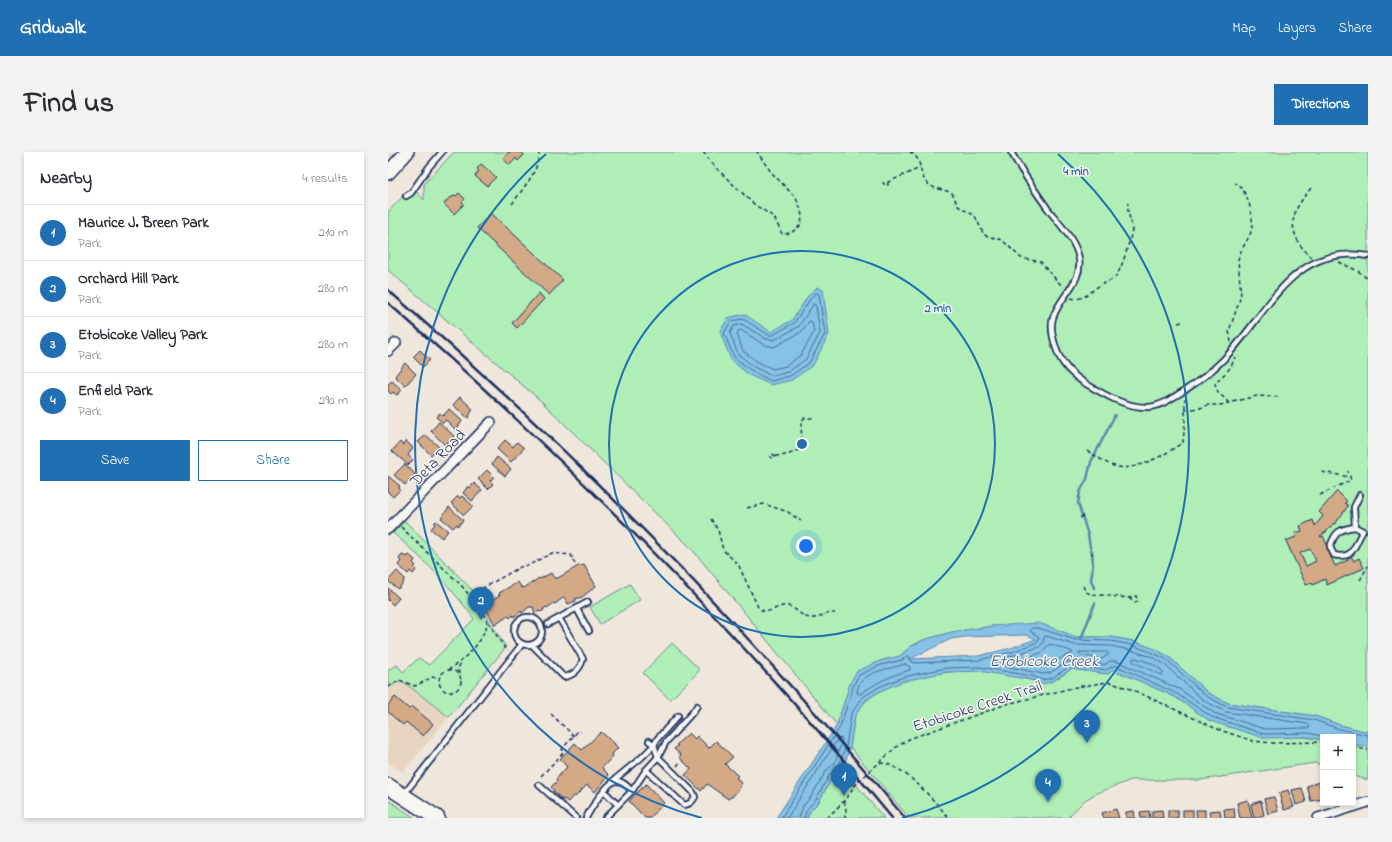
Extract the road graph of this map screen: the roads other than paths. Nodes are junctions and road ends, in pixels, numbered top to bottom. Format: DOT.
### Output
graph roads {
  1 [pos="407,152"];
  2 [pos="442,152"];
  3 [pos="1011,152"];
  4 [pos="388,173"];
  5 [pos="406,196"];
  6 [pos="1368,256"];
  7 [pos="396,343"];
  8 [pos="388,351"];
  9 [pos="491,422"];
  10 [pos="1360,495"];
  11 [pos="391,519"];
  12 [pos="1355,527"];
  13 [pos="388,529"];
  14 [pos="1366,530"];
  15 [pos="588,602"];
  16 [pos="577,609"];
  17 [pos="559,618"];
  18 [pos="548,624"];
  19 [pos="589,630"];
  20 [pos="522,644"];
  21 [pos="532,644"];
  22 [pos="697,706"];
  23 [pos="678,716"];
  24 [pos="649,741"];
  25 [pos="654,745"];
  26 [pos="658,757"];
  27 [pos="646,770"];
  28 [pos="612,782"];
  29 [pos="539,785"];
  30 [pos="388,786"];
  31 [pos="604,791"];
  32 [pos="632,791"];
  33 [pos="403,795"];
  34 [pos="1368,802"];
  35 [pos="618,805"];
  36 [pos="437,818"];
  37 [pos="576,818"];
  38 [pos="586,818"];
  39 [pos="605,818"];
  40 [pos="1318,818"];
  1 -- 4 [label="main road"];
  2 -- 5 [label="lane"];
  3 -- 6 [label="lane"];
  7 -- 8 [label="street"];
  9 -- 11 [label="street, Deta Road"];
  10 -- 12 [label="lane"];
  11 -- 13 [label="street, Deta Road"];
  12 -- 14 [label="lane"];
  12 -- 14 [label="lane"];
  15 -- 16 [label="lane"];
  16 -- 17 [label="lane"];
  16 -- 19 [label="lane"];
  17 -- 18 [label="lane"];
  17 -- 21 [label="lane"];
  20 -- 21 [label="lane"];
  20 -- 21 [label="lane"];
  20 -- 33 [label="lane"];
  22 -- 26 [label="lane"];
  23 -- 25 [label="lane"];
  24 -- 25 [label="lane"];
  25 -- 26 [label="lane"];
  25 -- 28 [label="lane"];
  26 -- 27 [label="lane"];
  26 -- 27 [label="lane"];
  27 -- 32 [label="lane"];
  28 -- 31 [label="lane"];
  28 -- 32 [label="lane"];
  29 -- 37 [label="lane"];
  30 -- 33 [label="main road"];
  31 -- 35 [label="lane"];
  31 -- 38 [label="lane"];
  32 -- 35 [label="lane"];
  33 -- 36 [label="main road"];
  34 -- 40 [label="street"];
  35 -- 39 [label="lane"];
}
